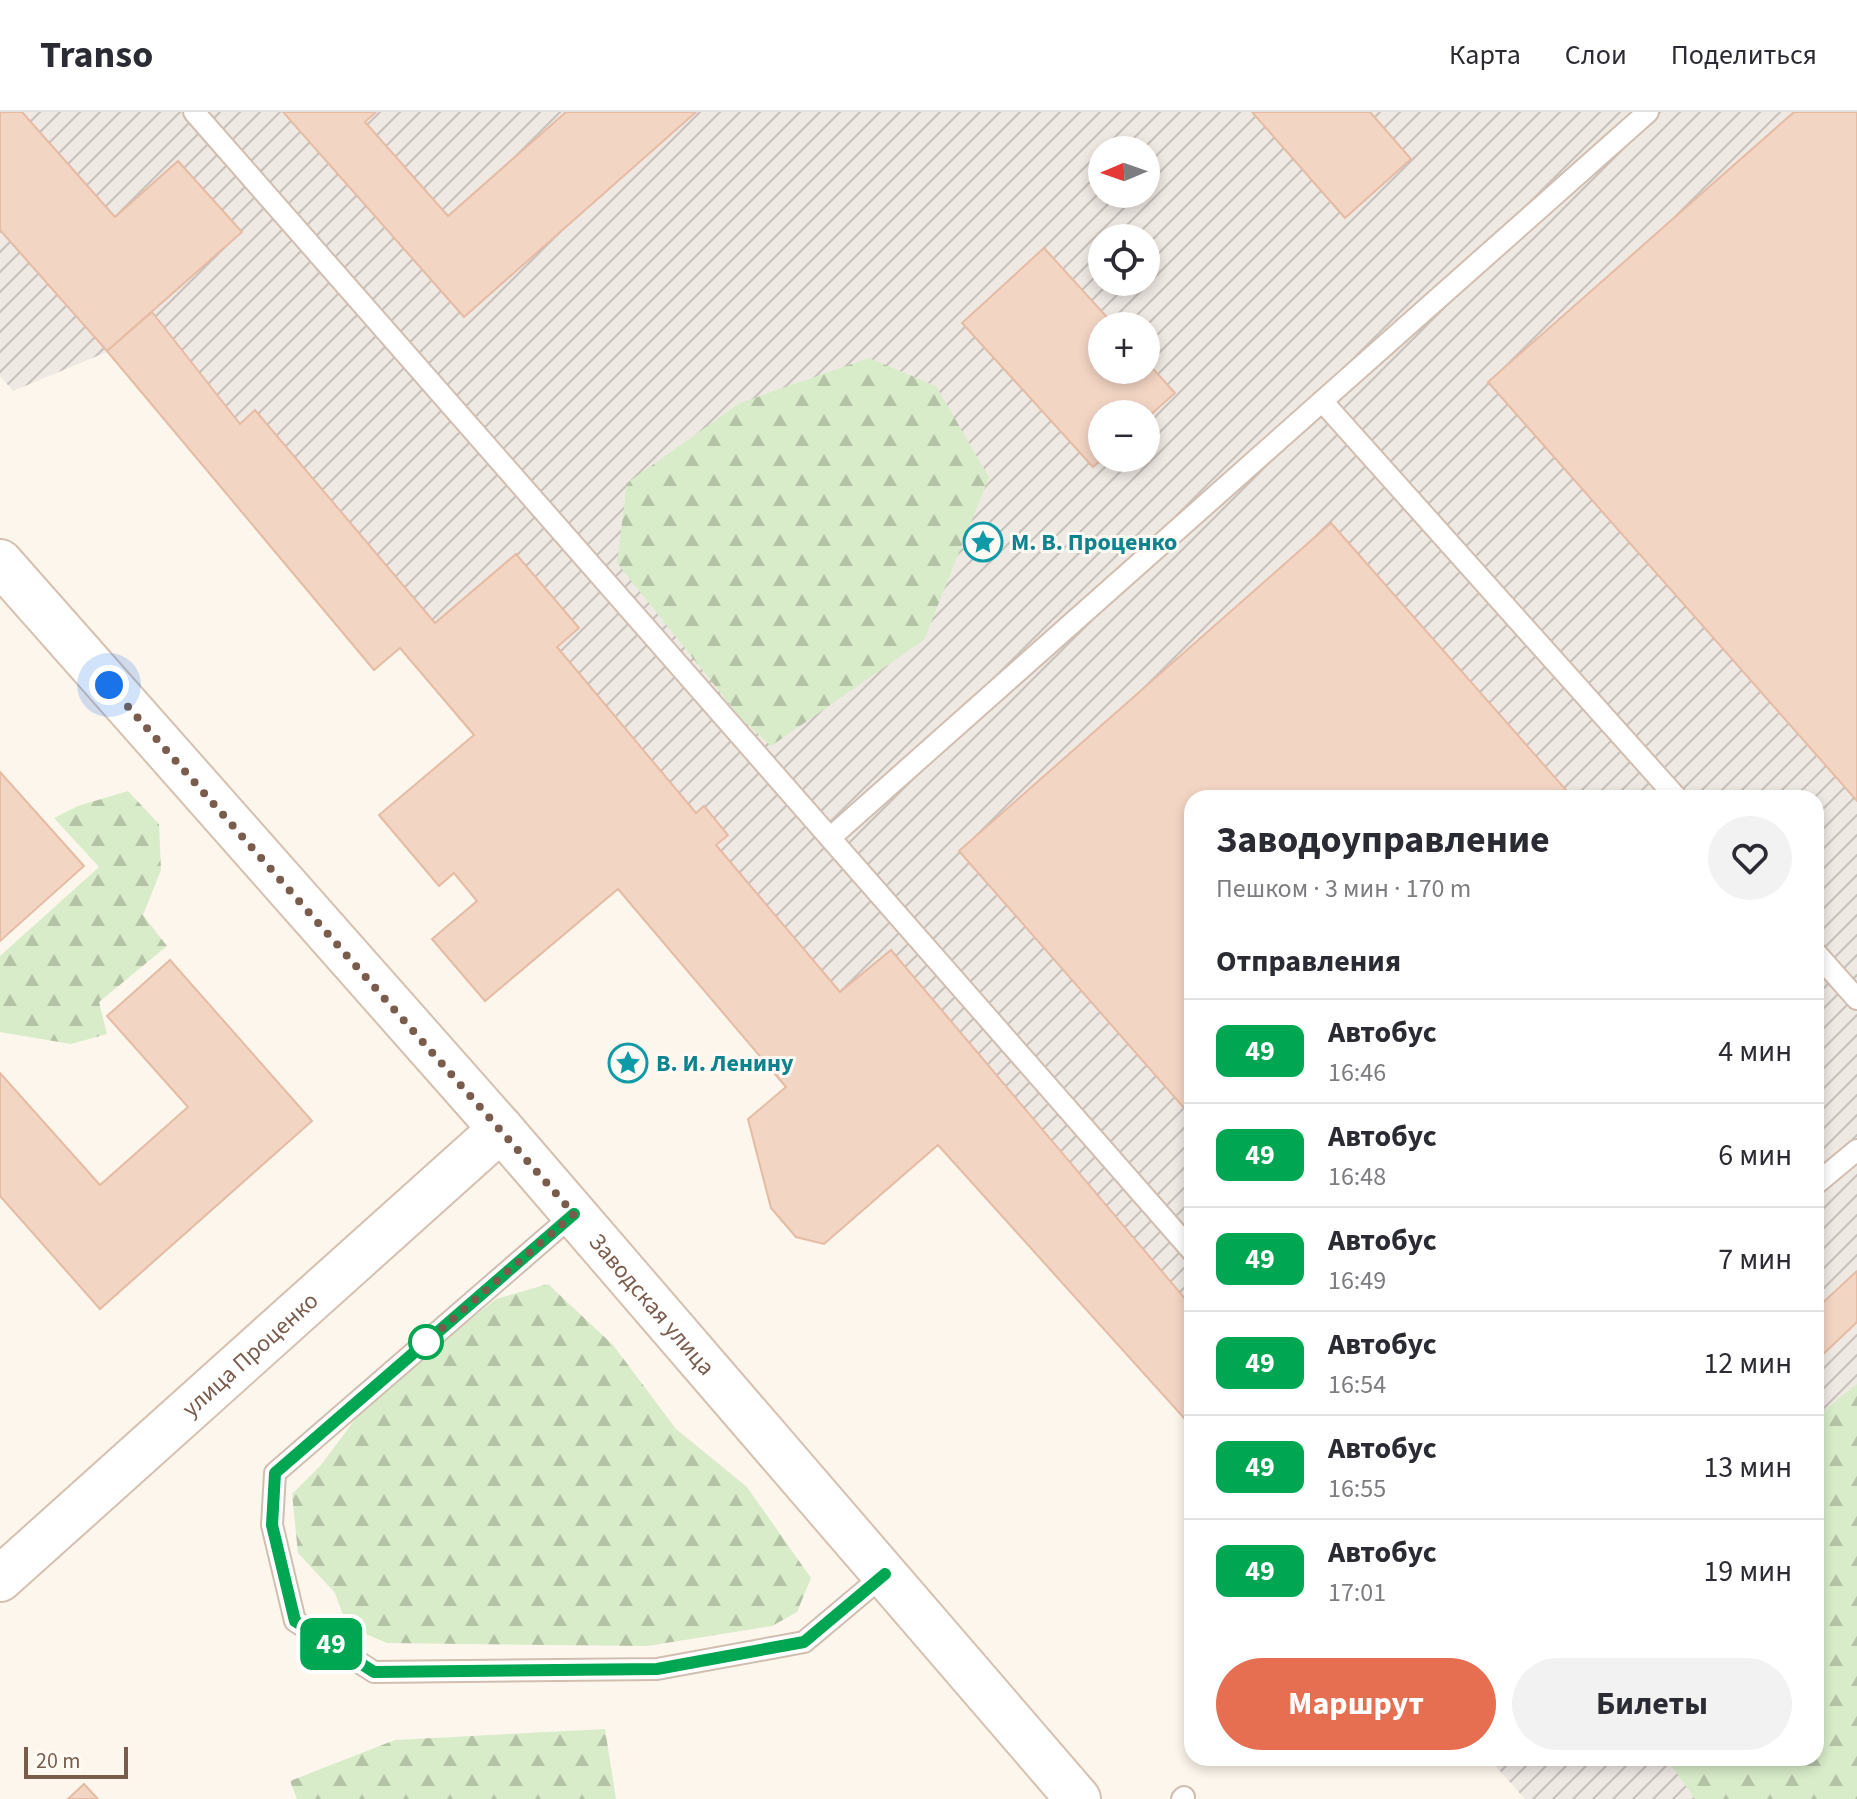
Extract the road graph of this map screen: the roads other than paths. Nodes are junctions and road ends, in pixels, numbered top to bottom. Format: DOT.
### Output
graph roads {
  1 [pos="194,112"];
  2 [pos="1648,112"];
  3 [pos="1322,401"];
  4 [pos="0,562"];
  5 [pos="1670,790"];
  6 [pos="830,838"];
  7 [pos="1824,962"];
  8 [pos="1857,999"];
  9 [pos="501,1129"];
  10 [pos="1857,1150"];
  11 [pos="1824,1177"];
  12 [pos="574,1214"];
  13 [pos="1184,1242"];
  14 [pos="885,1574"];
  15 [pos="0,1579"];
  16 [pos="1078,1799"];
  1 -- 6 [label="lane"];
  2 -- 3 [label="lane"];
  3 -- 5 [label="lane"];
  3 -- 6 [label="lane"];
  4 -- 9 [label="main road, Заводская улица"];
  6 -- 13 [label="lane"];
  7 -- 8 [label="lane"];
  9 -- 12 [label="main road, Заводская улица"];
  9 -- 15 [label="main road, улица Проценко"];
  10 -- 11 [label="lane"];
  12 -- 14 [label="main road, Заводская улица"];
  12 -- 14 [label="lane"];
  14 -- 16 [label="main road, Заводская улица"];
}
